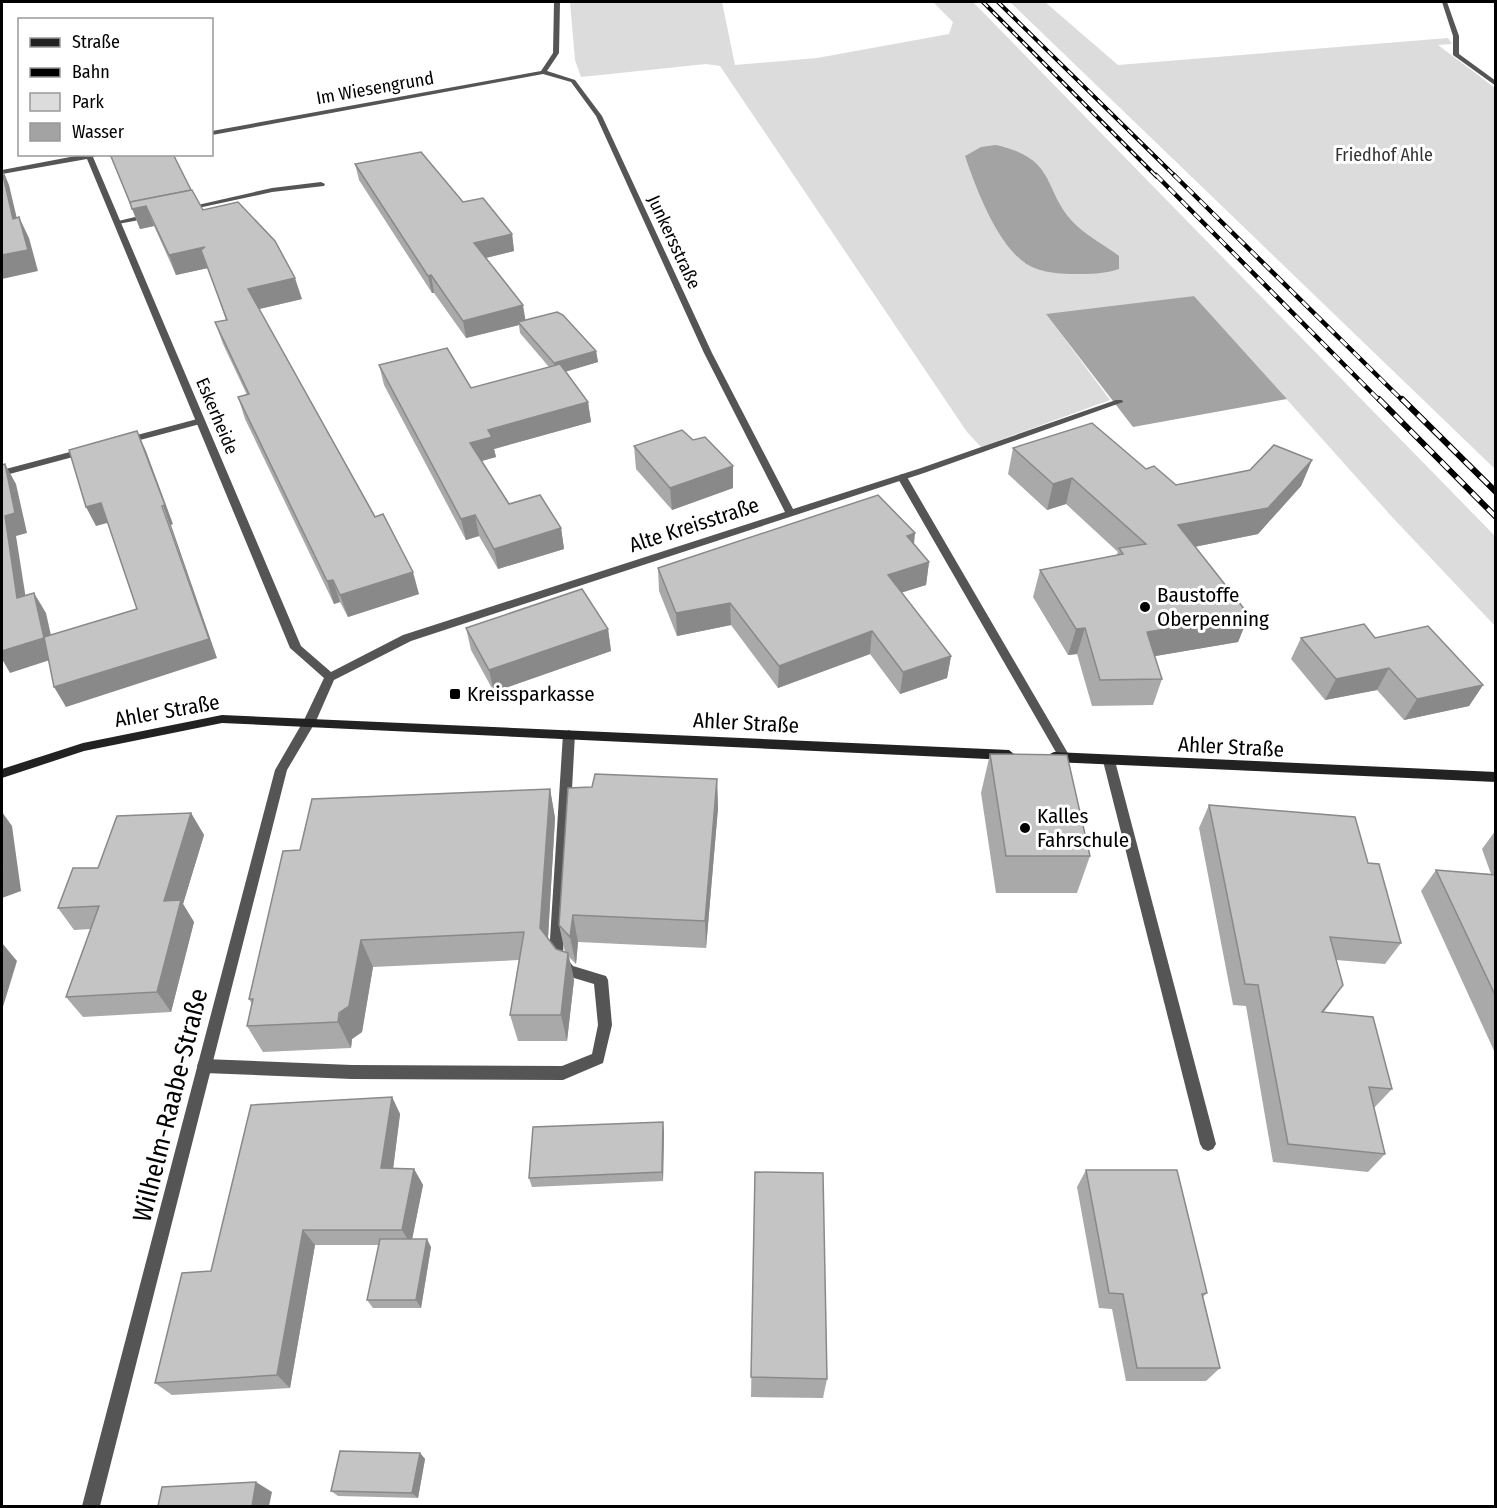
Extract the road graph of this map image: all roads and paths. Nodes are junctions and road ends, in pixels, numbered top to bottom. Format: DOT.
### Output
graph roads {
  1 [pos="557,2"];
  2 [pos="1444,2"];
  3 [pos="543,72"];
  4 [pos="1496,84"];
  5 [pos="213,133"];
  6 [pos="88,156"];
  7 [pos="93,156"];
  8 [pos="2,172"];
  9 [pos="321,184"];
  10 [pos="173,211"];
  11 [pos="162,213"];
  12 [pos="118,222"];
  13 [pos="1119,402"];
  14 [pos="201,421"];
  15 [pos="112,444"];
  16 [pos="90,450"];
  17 [pos="2,473"];
  18 [pos="902,477"];
  19 [pos="791,514"];
  20 [pos="330,677"];
  21 [pos="310,722"];
  22 [pos="569,734"];
  23 [pos="1017,756"];
  24 [pos="1041,757"];
  25 [pos="1065,758"];
  26 [pos="1109,761"];
  27 [pos="2,774"];
  28 [pos="1496,777"];
  29 [pos="204,1066"];
  30 [pos="1208,1144"];
  31 [pos="91,1506"];
  1 -- 3 [label="street"];
  2 -- 4 [label="street"];
  3 -- 5 [label="street, Im Wiesengrund"];
  3 -- 19 [label="street, Junkersstraße"];
  6 -- 8 [label="street"];
  7 -- 12 [label="street, Eskerheide"];
  9 -- 10 [label="street"];
  11 -- 12 [label="street"];
  12 -- 14 [label="street, Eskerheide"];
  13 -- 18 [label="street, Alte Kreisstraße"];
  14 -- 15 [label="street"];
  14 -- 20 [label="street, Eskerheide"];
  16 -- 17 [label="street"];
  18 -- 19 [label="street, Alte Kreisstraße"];
  18 -- 25 [label="street"];
  19 -- 20 [label="street, Alte Kreisstraße"];
  20 -- 21 [label="street"];
  21 -- 22 [label="main road, Ahler Straße"];
  21 -- 27 [label="main road, Ahler Straße"];
  21 -- 29 [label="street, Wilhelm-Raabe-Straße"];
  22 -- 23 [label="main road, Ahler Straße"];
  22 -- 29 [label="street"];
  24 -- 25 [label="main road, Ahler Straße"];
  25 -- 26 [label="main road, Ahler Straße"];
  26 -- 28 [label="main road, Ahler Straße"];
  26 -- 30 [label="street"];
  29 -- 31 [label="street, Wilhelm-Raabe-Straße"];
}
